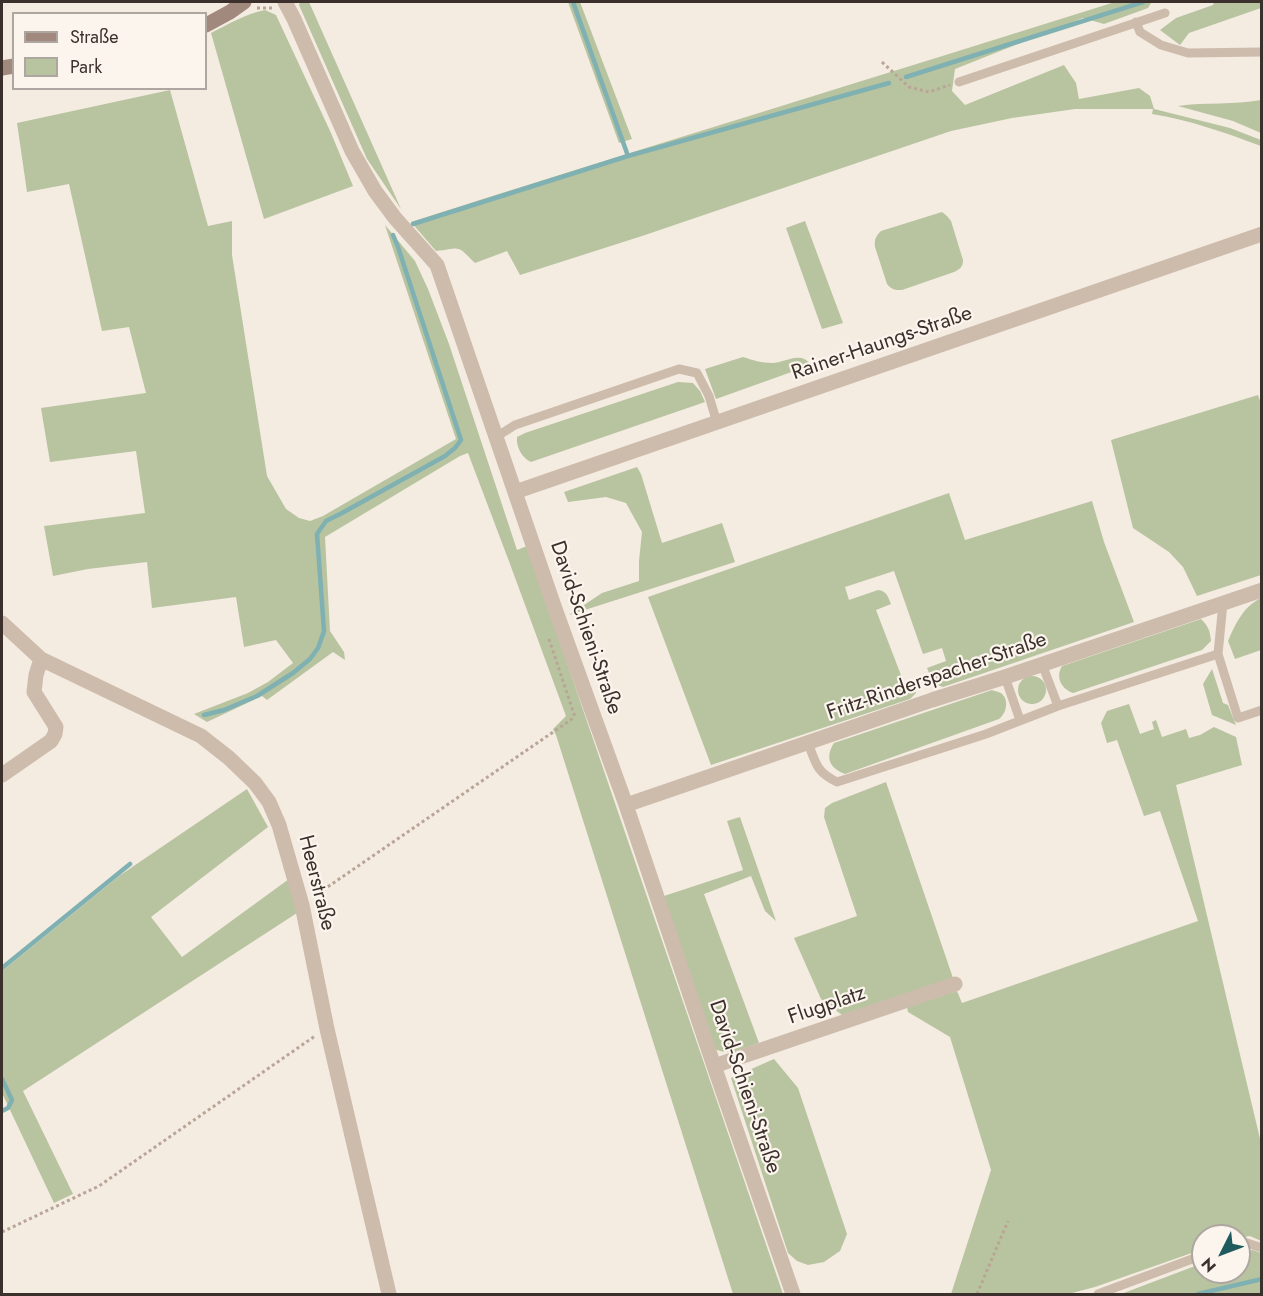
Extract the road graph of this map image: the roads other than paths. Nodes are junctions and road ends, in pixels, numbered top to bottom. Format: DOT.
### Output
graph roads {
  1 [pos="240,5"];
  2 [pos="278,5"];
  3 [pos="1165,13"];
  4 [pos="1137,22"];
  5 [pos="207,25"];
  6 [pos="1262,52"];
  7 [pos="959,82"];
  8 [pos="1262,234"];
  9 [pos="717,423"];
  10 [pos="496,437"];
  11 [pos="515,492"];
  12 [pos="1262,590"];
  13 [pos="1223,603"];
  14 [pos="2,623"];
  15 [pos="1218,654"];
  16 [pos="41,659"];
  17 [pos="1042,664"];
  18 [pos="1005,677"];
  19 [pos="1058,706"];
  20 [pos="1262,710"];
  21 [pos="1020,720"];
  22 [pos="808,743"];
  23 [pos="2,775"];
  24 [pos="626,805"];
  25 [pos="955,984"];
  26 [pos="714,1066"];
  27 [pos="1191,1259"];
  28 [pos="389,1294"];
  29 [pos="793,1294"];
  30 [pos="1098,1294"];
  1 -- 5 [label="street"];
  2 -- 10 [label="street, David-Schieni-Straße"];
  3 -- 4 [label="lane"];
  4 -- 6 [label="lane"];
  4 -- 7 [label="lane"];
  8 -- 9 [label="street, Rainer-Haungs-Straße"];
  9 -- 10 [label="lane"];
  9 -- 11 [label="street, Rainer-Haungs-Straße"];
  10 -- 11 [label="street, David-Schieni-Straße"];
  11 -- 24 [label="street, David-Schieni-Straße"];
  12 -- 13 [label="street, Fritz-Rinderspacher-Straße"];
  13 -- 15 [label="lane"];
  13 -- 17 [label="street, Fritz-Rinderspacher-Straße"];
  14 -- 16 [label="street, Heerstraße"];
  15 -- 19 [label="lane"];
  15 -- 20 [label="lane"];
  16 -- 23 [label="street"];
  16 -- 28 [label="street, Heerstraße"];
  17 -- 18 [label="street, Fritz-Rinderspacher-Straße"];
  17 -- 19 [label="lane"];
  18 -- 21 [label="lane"];
  18 -- 22 [label="street, Fritz-Rinderspacher-Straße"];
  19 -- 21 [label="lane"];
  21 -- 22 [label="lane"];
  22 -- 24 [label="street, Fritz-Rinderspacher-Straße"];
  24 -- 26 [label="street, David-Schieni-Straße"];
  25 -- 26 [label="street, Flugplatz"];
  26 -- 29 [label="street, David-Schieni-Straße"];
  27 -- 30 [label="lane"];
}
